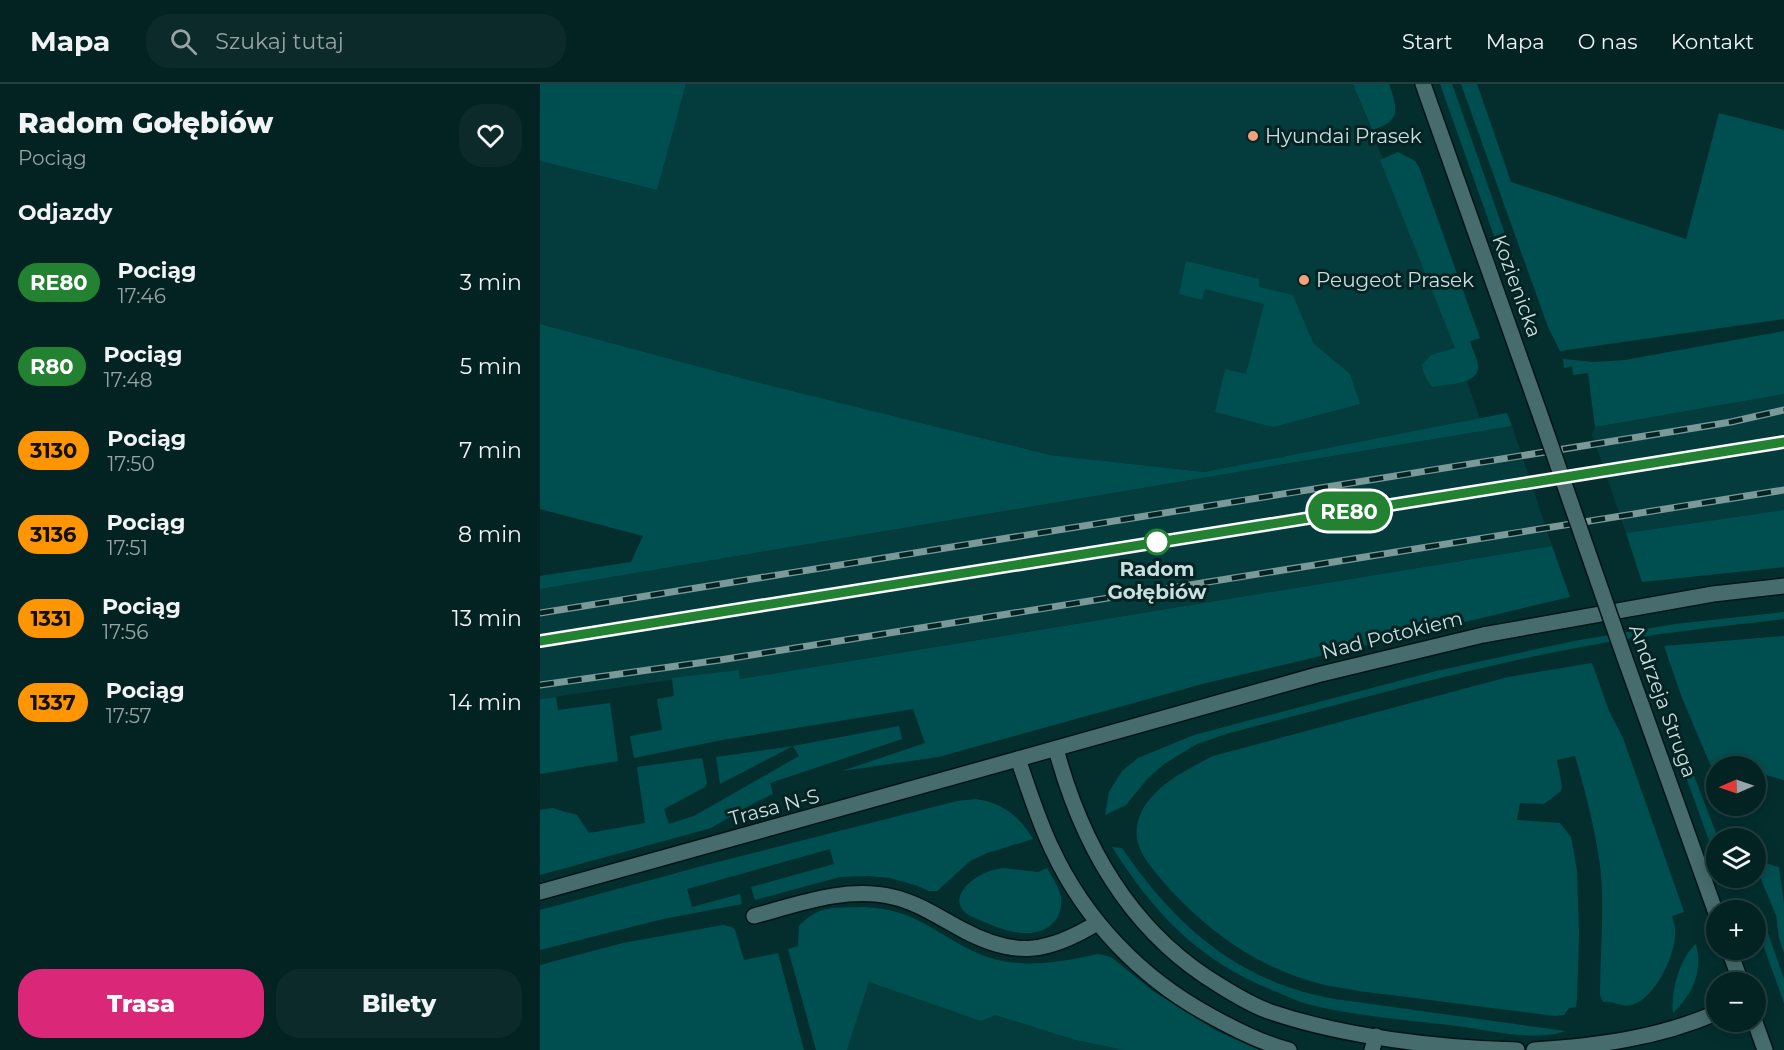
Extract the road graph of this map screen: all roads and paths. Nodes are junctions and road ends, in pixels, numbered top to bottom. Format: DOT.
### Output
graph roads {
  1 [pos="1423,84"];
  2 [pos="1571,504"];
  3 [pos="1784,586"];
  4 [pos="1056,749"];
  5 [pos="1018,759"];
  6 [pos="540,892"];
  7 [pos="1711,900"];
  8 [pos="754,916"];
  9 [pos="1097,923"];
  10 [pos="1706,1017"];
  11 [pos="1757,1032"];
  12 [pos="1374,1043"];
  13 [pos="1761,1049"];
  14 [pos="1289,1050"];
  15 [pos="1517,1050"];
  16 [pos="1534,1050"];
  1 -- 2 [label="main road, Kozienicka, bridge"];
  2 -- 7 [label="main road, Andrzeja Struga, bridge"];
  3 -- 4 [label="main road, Nad Potokiem"];
  4 -- 5 [label="main road, Nad Potokiem"];
  4 -- 12 [label="main road"];
  5 -- 6 [label="main road, Trasa N-S"];
  5 -- 9 [label="main road"];
  8 -- 9 [label="main road"];
  9 -- 14 [label="main road"];
  10 -- 16 [label="main road"];
  11 -- 13 [label="main road"];
  12 -- 15 [label="main road"];
}
